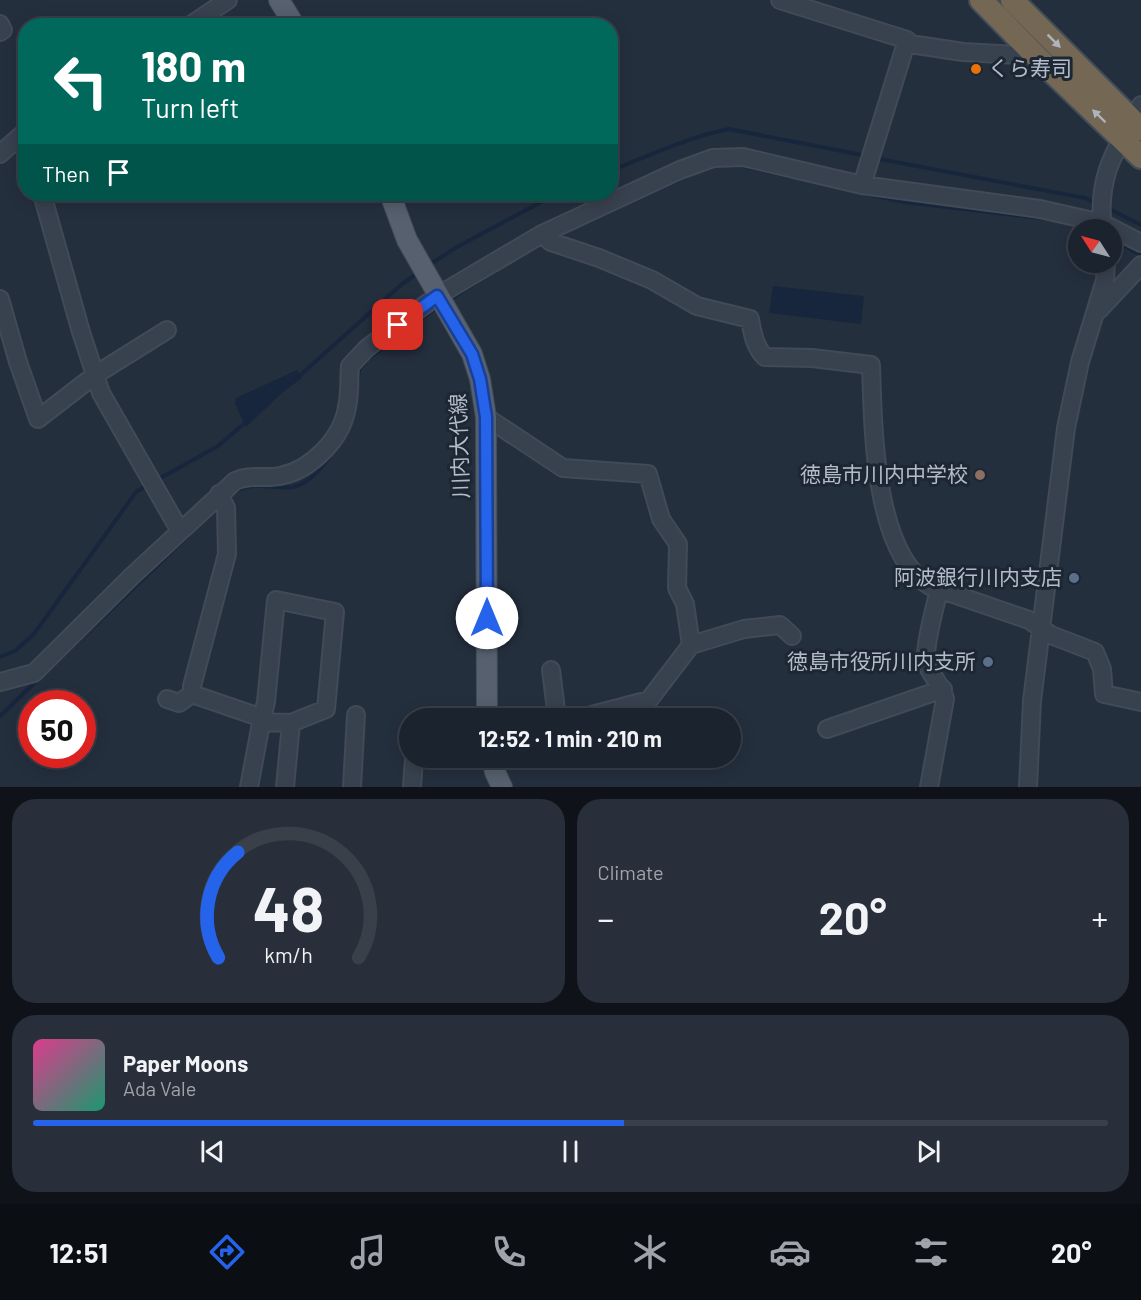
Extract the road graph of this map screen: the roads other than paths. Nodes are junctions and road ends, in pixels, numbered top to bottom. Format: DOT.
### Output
graph roads {
  1 [pos="228,0"];
  2 [pos="279,0"];
  3 [pos="780,0"];
  4 [pos="981,0"];
  5 [pos="1012,0"];
  6 [pos="201,18"];
  7 [pos="290,18"];
  8 [pos="0,24"];
  9 [pos="0,32"];
  10 [pos="907,40"];
  11 [pos="1041,61"];
  12 [pos="1134,123"];
  13 [pos="18,139"];
  14 [pos="0,154"];
  15 [pos="1141,157"];
  16 [pos="862,185"];
  17 [pos="44,201"];
  18 [pos="393,201"];
  19 [pos="1102,216"];
  20 [pos="546,238"];
  21 [pos="1141,243"];
  22 [pos="1141,265"];
  23 [pos="1105,273"];
  24 [pos="0,299"];
  25 [pos="441,301"];
  26 [pos="1096,312"];
  27 [pos="167,330"];
  28 [pos="95,375"];
  29 [pos="486,417"];
  30 [pos="222,500"];
  31 [pos="180,531"];
  32 [pos="939,589"];
  33 [pos="1041,629"];
  34 [pos="792,636"];
  35 [pos="691,645"];
  36 [pos="551,670"];
  37 [pos="0,682"];
  38 [pos="943,689"];
  39 [pos="192,694"];
  40 [pos="167,699"];
  41 [pos="1141,702"];
  42 [pos="487,708"];
  43 [pos="556,708"];
  44 [pos="618,708"];
  45 [pos="356,715"];
  46 [pos="262,720"];
  47 [pos="291,723"];
  48 [pos="827,729"];
  49 [pos="413,768"];
  50 [pos="494,768"];
  51 [pos="249,787"];
  52 [pos="285,787"];
  53 [pos="352,787"];
  54 [pos="412,787"];
  55 [pos="502,787"];
  56 [pos="929,787"];
  57 [pos="1028,787"];
  1 -- 6 [label="street"];
  2 -- 7 [label="main road"];
  3 -- 10 [label="street"];
  4 -- 11 [label="highway"];
  5 -- 12 [label="highway, one-way"];
  8 -- 9 [label="street"];
  10 -- 11 [label="street"];
  10 -- 16 [label="street"];
  12 -- 11 [label="highway, one-way"];
  12 -- 15 [label="highway"];
  12 -- 19 [label="street"];
  13 -- 14 [label="street"];
  16 -- 19 [label="street"];
  16 -- 20 [label="street"];
  17 -- 28 [label="street"];
  18 -- 25 [label="main road, 川内大代線"];
  19 -- 21 [label="street"];
  20 -- 25 [label="street"];
  20 -- 32 [label="street"];
  22 -- 26 [label="street"];
  23 -- 26 [label="street"];
  24 -- 28 [label="street"];
  25 -- 29 [label="main road, 川内大代線"];
  25 -- 30 [label="street"];
  26 -- 33 [label="street"];
  27 -- 28 [label="street"];
  28 -- 31 [label="street"];
  29 -- 35 [label="street"];
  29 -- 42 [label="main road, 川内大代線"];
  30 -- 31 [label="street"];
  30 -- 39 [label="street"];
  31 -- 37 [label="street"];
  32 -- 33 [label="street"];
  32 -- 38 [label="street"];
  33 -- 41 [label="street"];
  33 -- 57 [label="street"];
  34 -- 35 [label="street"];
  35 -- 44 [label="street"];
  36 -- 43 [label="street"];
  38 -- 48 [label="street"];
  38 -- 56 [label="street"];
  39 -- 40 [label="street"];
  39 -- 46 [label="street"];
  45 -- 53 [label="street"];
  46 -- 47 [label="street"];
  46 -- 47 [label="street"];
  46 -- 51 [label="street"];
  47 -- 52 [label="street"];
  49 -- 54 [label="street"];
  50 -- 55 [label="main road"];
}
